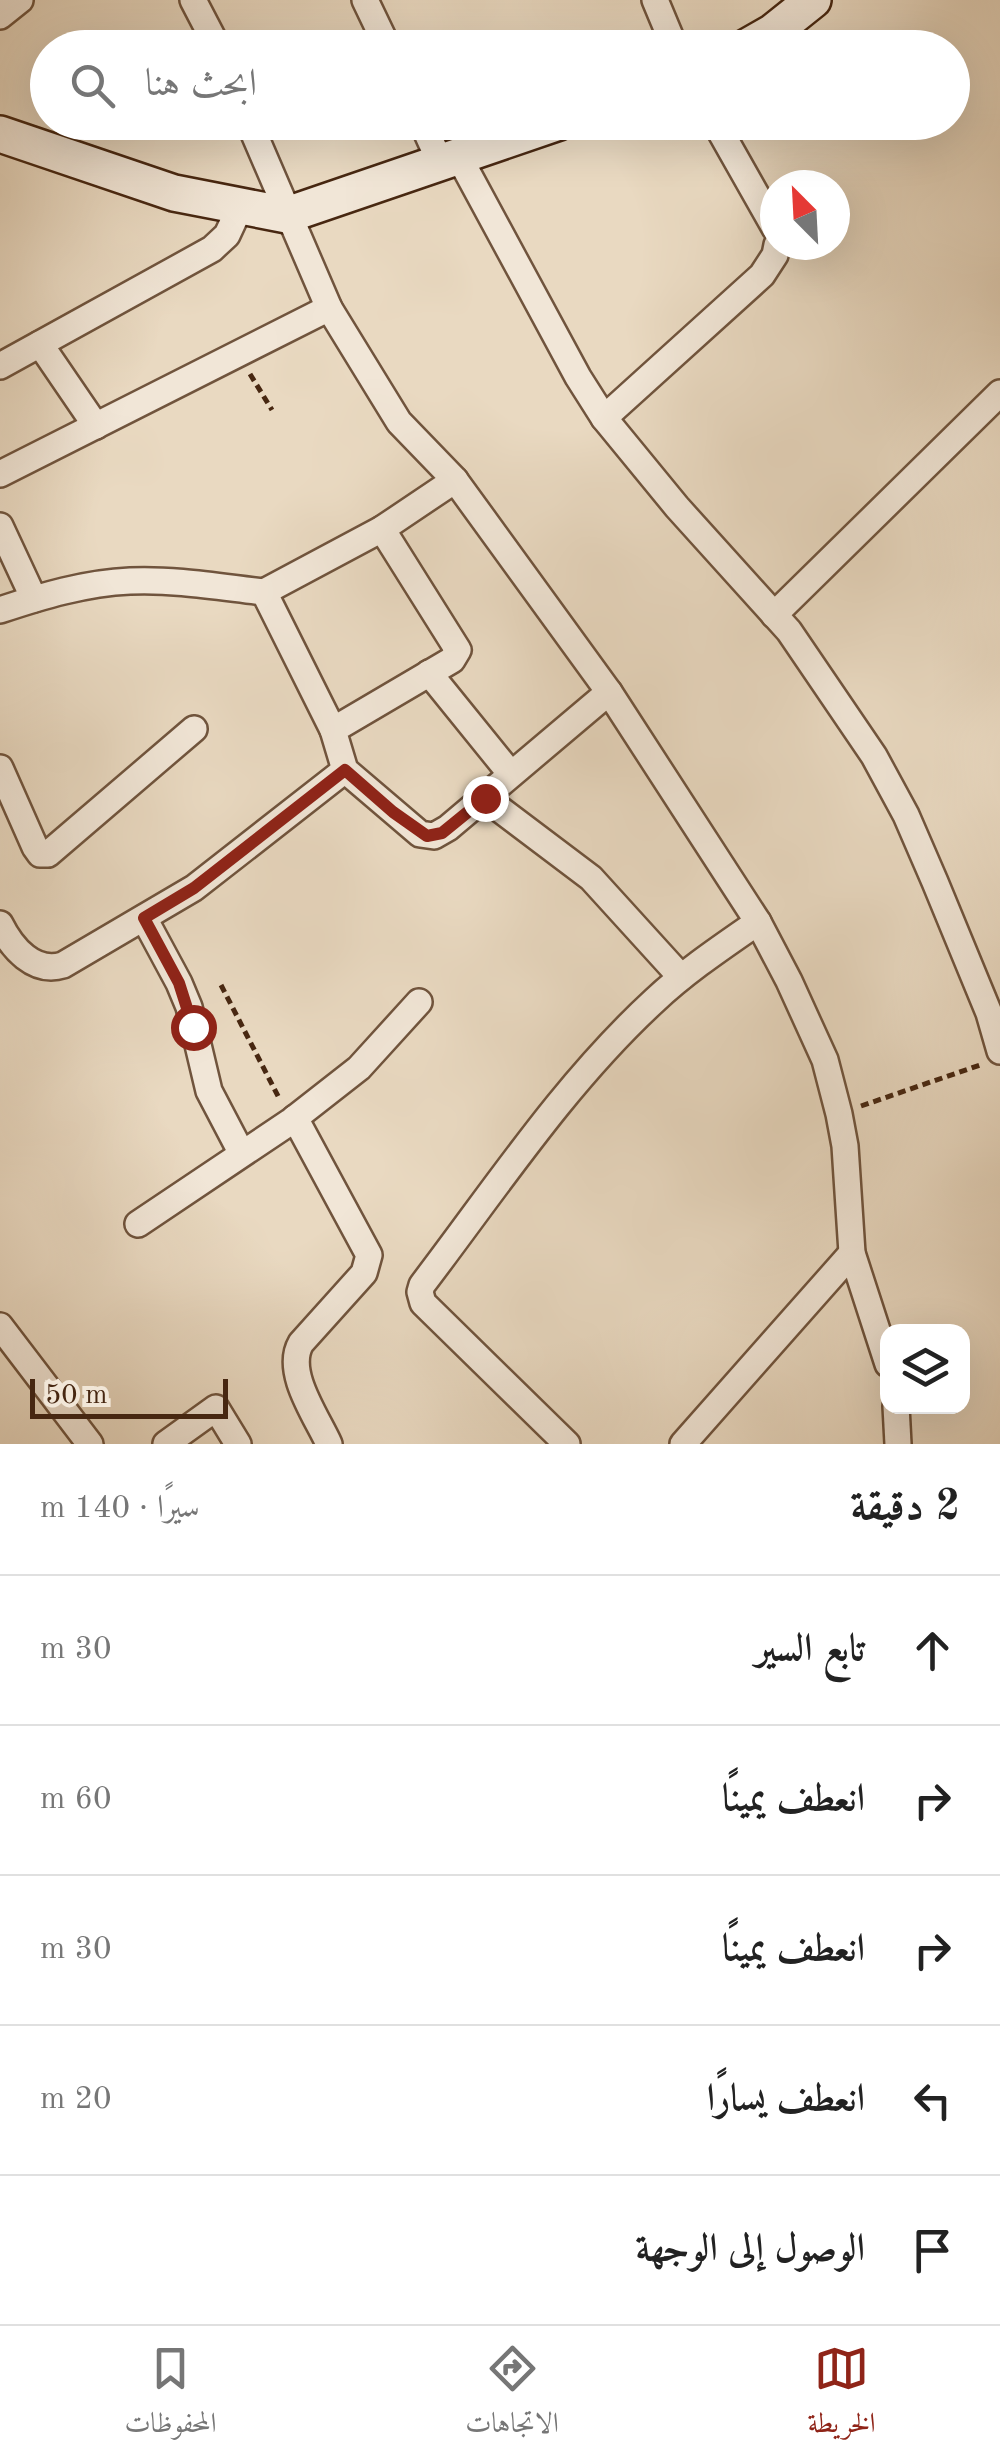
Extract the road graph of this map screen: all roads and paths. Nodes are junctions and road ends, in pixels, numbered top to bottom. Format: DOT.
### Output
graph roads {
  1 [pos="20,0"];
  2 [pos="193,0"];
  3 [pos="365,0"];
  4 [pos="655,0"];
  5 [pos="813,0"];
  6 [pos="0,16"];
  7 [pos="209,30"];
  8 [pos="379,30"];
  9 [pos="668,30"];
  10 [pos="775,30"];
  11 [pos="0,134"];
  12 [pos="259,140"];
  13 [pos="435,140"];
  14 [pos="509,140"];
  15 [pos="724,140"];
  16 [pos="450,161"];
  17 [pos="760,202"];
  18 [pos="240,207"];
  19 [pos="298,211"];
  20 [pos="772,260"];
  21 [pos="329,308"];
  22 [pos="40,344"];
  23 [pos="238,354"];
  24 [pos="0,366"];
  25 [pos="1000,393"];
  26 [pos="272,410"];
  27 [pos="604,418"];
  28 [pos="96,426"];
  29 [pos="0,474"];
  30 [pos="455,480"];
  31 [pos="0,526"];
  32 [pos="382,528"];
  33 [pos="264,592"];
  34 [pos="34,599"];
  35 [pos="0,610"];
  36 [pos="774,615"];
  37 [pos="429,673"];
  38 [pos="610,692"];
  39 [pos="194,729"];
  40 [pos="334,730"];
  41 [pos="0,768"];
  42 [pos="345,770"];
  43 [pos="510,774"];
  44 [pos="485,798"];
  45 [pos="144,918"];
  46 [pos="758,922"];
  47 [pos="0,924"];
  48 [pos="680,977"];
  49 [pos="221,985"];
  50 [pos="419,1002"];
  51 [pos="1000,1051"];
  52 [pos="959,1073"];
  53 [pos="839,1114"];
  54 [pos="292,1120"];
  55 [pos="242,1152"];
  56 [pos="138,1224"];
  57 [pos="852,1253"];
  58 [pos="3,1335"];
  59 [pos="880,1339"];
  60 [pos="896,1414"];
  61 [pos="90,1444"];
  62 [pos="166,1444"];
  63 [pos="238,1444"];
  64 [pos="329,1444"];
  65 [pos="567,1444"];
  66 [pos="683,1444"];
  67 [pos="898,1444"];
  1 -- 6 [label="street"];
  2 -- 7 [label="street"];
  3 -- 8 [label="street"];
  4 -- 9 [label="street"];
  5 -- 10 [label="main road"];
  11 -- 18 [label="main road"];
  12 -- 19 [label="street"];
  13 -- 16 [label="street"];
  14 -- 16 [label="main road"];
  15 -- 17 [label="street"];
  16 -- 19 [label="main road"];
  16 -- 27 [label="street"];
  18 -- 19 [label="main road"];
  18 -- 22 [label="street"];
  19 -- 21 [label="street"];
  20 -- 27 [label="street"];
  21 -- 23 [label="street"];
  21 -- 30 [label="street"];
  22 -- 24 [label="street"];
  22 -- 28 [label="street"];
  23 -- 26 [label="path"];
  23 -- 28 [label="street"];
  25 -- 36 [label="street"];
  27 -- 36 [label="street"];
  28 -- 29 [label="street"];
  30 -- 32 [label="street"];
  30 -- 38 [label="street"];
  31 -- 34 [label="street"];
  32 -- 33 [label="street"];
  32 -- 37 [label="street"];
  33 -- 34 [label="street"];
  33 -- 40 [label="street"];
  34 -- 35 [label="street"];
  36 -- 51 [label="street"];
  37 -- 40 [label="street"];
  37 -- 43 [label="street"];
  38 -- 43 [label="street"];
  38 -- 46 [label="street"];
  39 -- 41 [label="street"];
  40 -- 42 [label="street"];
  42 -- 44 [label="street"];
  42 -- 45 [label="street"];
  43 -- 44 [label="street"];
  44 -- 48 [label="street"];
  45 -- 47 [label="street"];
  45 -- 55 [label="street"];
  46 -- 48 [label="street"];
  46 -- 53 [label="street"];
  48 -- 65 [label="street"];
  49 -- 54 [label="path"];
  50 -- 54 [label="street"];
  52 -- 53 [label="path"];
  53 -- 57 [label="street"];
  54 -- 55 [label="street"];
  54 -- 64 [label="street"];
  55 -- 56 [label="street"];
  57 -- 59 [label="street"];
  57 -- 66 [label="street"];
  58 -- 61 [label="street"];
  60 -- 67 [label="street"];
  62 -- 63 [label="street"];
}
